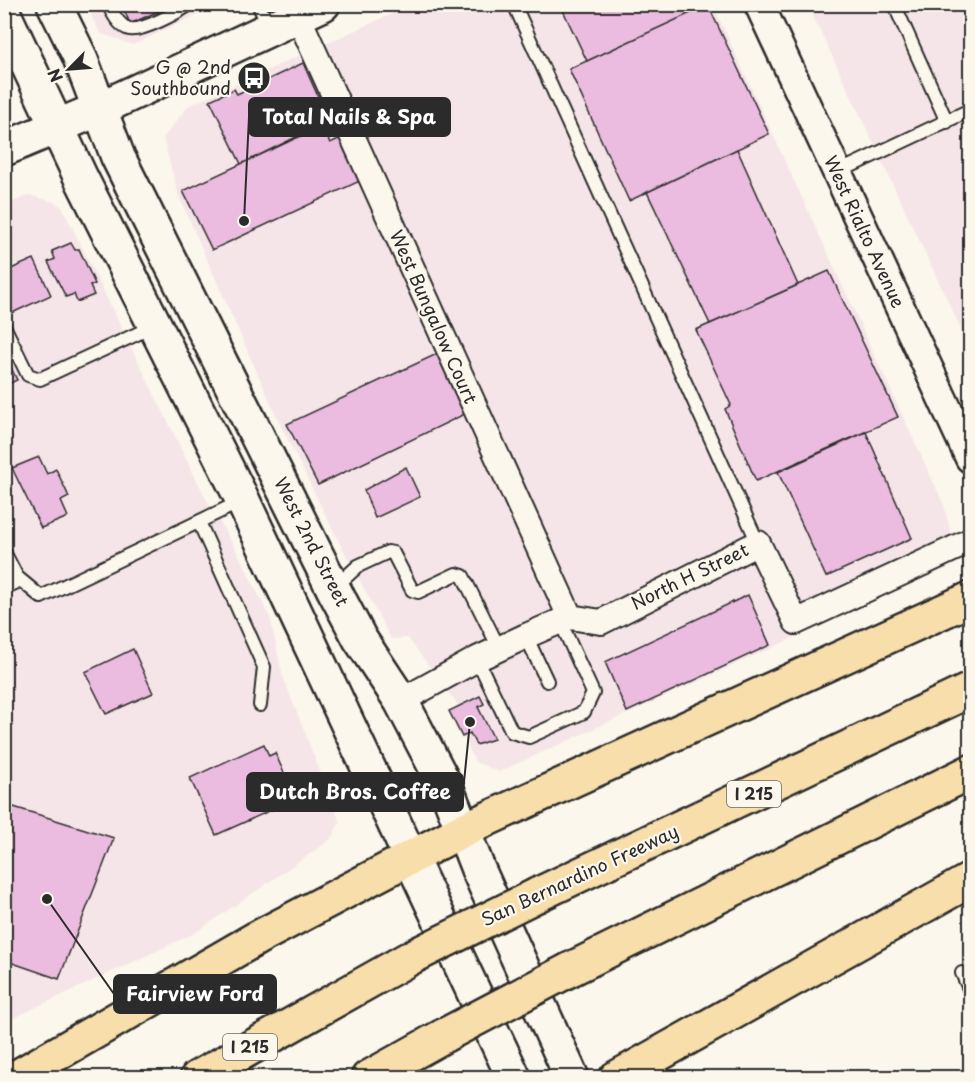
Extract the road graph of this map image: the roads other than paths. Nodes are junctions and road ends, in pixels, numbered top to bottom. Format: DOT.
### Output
graph roads {
  1 [pos="54,4"];
  2 [pos="108,4"];
  3 [pos="190,4"];
  4 [pos="514,4"];
  5 [pos="759,4"];
  6 [pos="894,4"];
  7 [pos="4,14"];
  8 [pos="287,14"];
  9 [pos="99,109"];
  10 [pos="970,110"];
  11 [pos="947,122"];
  12 [pos="59,127"];
  13 [pos="4,149"];
  14 [pos="836,173"];
  15 [pos="4,326"];
  16 [pos="155,326"];
  17 [pos="962,416"];
  18 [pos="970,458"];
  19 [pos="243,501"];
  20 [pos="199,522"];
  21 [pos="970,541"];
  22 [pos="758,543"];
  23 [pos="4,552"];
  24 [pos="17,577"];
  25 [pos="4,588"];
  26 [pos="333,588"];
  27 [pos="966,601"];
  28 [pos="565,619"];
  29 [pos="526,636"];
  30 [pos="499,648"];
  31 [pos="477,659"];
  32 [pos="547,681"];
  33 [pos="970,690"];
  34 [pos="401,701"];
  35 [pos="260,705"];
  36 [pos="970,772"];
  37 [pos="463,830"];
  38 [pos="410,857"];
  39 [pos="970,880"];
  40 [pos="962,973"];
  41 [pos="970,991"];
  42 [pos="15,1077"];
  43 [pos="197,1077"];
  44 [pos="368,1077"];
  45 [pos="514,1077"];
  46 [pos="572,1077"];
  47 [pos="616,1077"];
  1 -- 9 [label="main road, West 2nd Street"];
  2 -- 3 [label="lane"];
  4 -- 22 [label="lane"];
  5 -- 14 [label="street, West Rialto Avenue"];
  6 -- 11 [label="lane"];
  7 -- 12 [label="main road"];
  8 -- 9 [label="main road"];
  8 -- 28 [label="street, West Bungalow Court"];
  9 -- 12 [label="main road"];
  9 -- 26 [label="main road, West 2nd Street"];
  10 -- 11 [label="lane"];
  11 -- 14 [label="lane"];
  12 -- 13 [label="main road"];
  12 -- 16 [label="main road"];
  14 -- 17 [label="street, West Rialto Avenue"];
  15 -- 16 [label="lane"];
  16 -- 19 [label="main road"];
  17 -- 18 [label="street, West Rialto Avenue"];
  19 -- 20 [label="lane"];
  19 -- 26 [label="main road"];
  19 -- 38 [label="main road"];
  20 -- 24 [label="lane"];
  20 -- 35 [label="lane"];
  21 -- 22 [label="street, North H Street"];
  22 -- 28 [label="street, North H Street"];
  23 -- 24 [label="lane"];
  24 -- 25 [label="lane"];
  26 -- 30 [label="lane"];
  26 -- 34 [label="main road, West 2nd Street"];
  27 -- 37 [label="highway"];
  28 -- 29 [label="street"];
  28 -- 31 [label="lane"];
  29 -- 30 [label="street"];
  29 -- 32 [label="lane"];
  30 -- 31 [label="street"];
  31 -- 34 [label="street"];
  33 -- 43 [label="highway, San Bernardino Freeway / I 215, bridge"];
  34 -- 37 [label="main road, West 2nd Street"];
  36 -- 44 [label="highway, bridge"];
  37 -- 38 [label="highway"];
  37 -- 46 [label="main road, West 2nd Street"];
  38 -- 42 [label="highway"];
  38 -- 45 [label="main road"];
  39 -- 47 [label="highway"];
  40 -- 41 [label="lane"];
}
